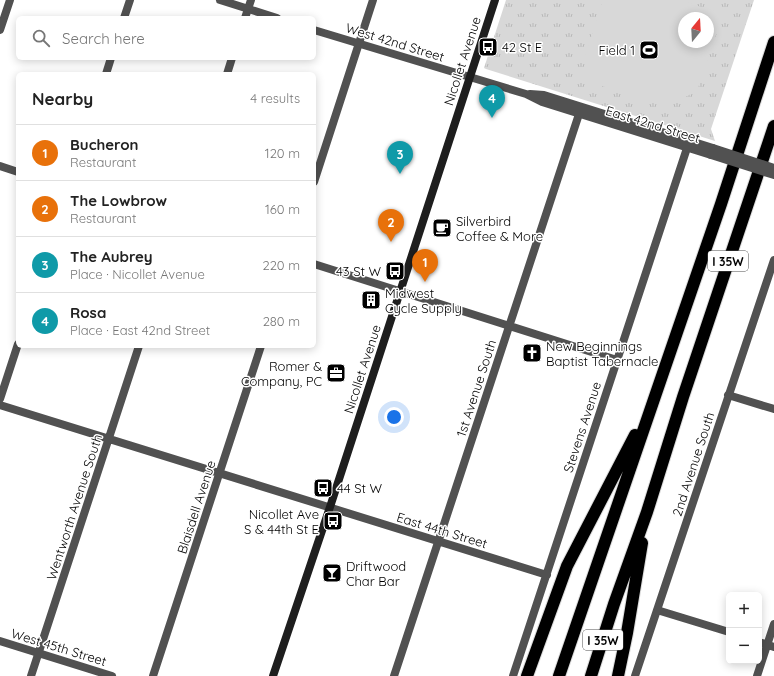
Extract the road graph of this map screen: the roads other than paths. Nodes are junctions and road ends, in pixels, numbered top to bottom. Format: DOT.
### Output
graph roads {
  1 [pos="10,0"];
  2 [pos="130,0"];
  3 [pos="220,0"];
  4 [pos="251,0"];
  5 [pos="373,0"];
  6 [pos="495,0"];
  7 [pos="248,9"];
  8 [pos="125,16"];
  9 [pos="246,16"];
  10 [pos="271,16"];
  11 [pos="0,30"];
  12 [pos="316,31"];
  13 [pos="774,42"];
  14 [pos="359,43"];
  15 [pos="110,60"];
  16 [pos="231,60"];
  17 [pos="107,72"];
  18 [pos="228,72"];
  19 [pos="470,76"];
  20 [pos="580,110"];
  21 [pos="774,126"];
  22 [pos="688,144"];
  23 [pos="712,152"];
  24 [pos="0,166"];
  25 [pos="774,168"];
  26 [pos="16,171"];
  27 [pos="316,176"];
  28 [pos="774,176"];
  29 [pos="774,260"];
  30 [pos="316,265"];
  31 [pos="400,291"];
  32 [pos="509,326"];
  33 [pos="17,348"];
  34 [pos="138,348"];
  35 [pos="260,348"];
  36 [pos="617,360"];
  37 [pos="728,395"];
  38 [pos="0,399"];
  39 [pos="654,399"];
  40 [pos="0,405"];
  41 [pos="774,409"];
  42 [pos="109,439"];
  43 [pos="220,474"];
  44 [pos="330,507"];
  45 [pos="647,512"];
  46 [pos="438,541"];
  47 [pos="547,575"];
  48 [pos="614,604"];
  49 [pos="657,610"];
  50 [pos="774,624"];
  51 [pos="726,631"];
  52 [pos="0,641"];
  53 [pos="571,642"];
  54 [pos="767,644"];
  55 [pos="39,653"];
  56 [pos="31,676"];
  57 [pos="112,676"];
  58 [pos="153,676"];
  59 [pos="274,676"];
  60 [pos="394,676"];
  61 [pos="514,676"];
  62 [pos="527,676"];
  63 [pos="559,676"];
  64 [pos="566,676"];
  65 [pos="584,676"];
  66 [pos="591,676"];
  67 [pos="618,676"];
  68 [pos="636,676"];
  69 [pos="757,676"];
  1 -- 11 [label="street"];
  2 -- 8 [label="street"];
  3 -- 7 [label="street"];
  4 -- 7 [label="street"];
  5 -- 14 [label="street"];
  6 -- 19 [label="main road, Nicollet Avenue"];
  7 -- 9 [label="street"];
  7 -- 10 [label="street"];
  12 -- 14 [label="street, West 42nd Street"];
  13 -- 39 [label="highway, I 35W"];
  14 -- 19 [label="street, West 42nd Street"];
  14 -- 27 [label="street"];
  15 -- 17 [label="street"];
  16 -- 18 [label="street"];
  19 -- 20 [label="street, East 42nd Street"];
  19 -- 31 [label="main road, Nicollet Avenue"];
  20 -- 22 [label="street, East 42nd Street"];
  20 -- 32 [label="street, 1st Avenue South"];
  21 -- 45 [label="highway, I 35W"];
  22 -- 23 [label="street, East 42nd Street"];
  22 -- 36 [label="street, Stevens Avenue"];
  23 -- 25 [label="street, East 42nd Street, bridge"];
  23 -- 28 [label="street, East 42nd Street, bridge"];
  24 -- 26 [label="street"];
  29 -- 37 [label="street, 2nd Avenue South"];
  30 -- 31 [label="street"];
  31 -- 32 [label="street"];
  31 -- 44 [label="main road, Nicollet Avenue"];
  32 -- 36 [label="street"];
  32 -- 46 [label="street, 1st Avenue South"];
  33 -- 38 [label="street"];
  34 -- 42 [label="street, Wentworth Avenue South"];
  35 -- 43 [label="street, Blaisdell Avenue"];
  36 -- 47 [label="street, Stevens Avenue"];
  37 -- 41 [label="street"];
  37 -- 49 [label="street, 2nd Avenue South"];
  39 -- 53 [label="highway, I 35W"];
  39 -- 62 [label="highway"];
  40 -- 42 [label="street, East 44th Street"];
  42 -- 43 [label="street, East 44th Street"];
  42 -- 55 [label="street, Wentworth Avenue South"];
  43 -- 44 [label="street, East 44th Street"];
  43 -- 58 [label="street, Blaisdell Avenue"];
  44 -- 46 [label="street, East 44th Street"];
  44 -- 59 [label="main road, Nicollet Avenue"];
  45 -- 48 [label="highway, I 35W"];
  45 -- 67 [label="highway"];
  46 -- 47 [label="street, East 44th Street"];
  46 -- 60 [label="street, 1st Avenue South"];
  47 -- 61 [label="street, Stevens Avenue"];
  48 -- 65 [label="highway"];
  48 -- 66 [label="highway, I 35W"];
  49 -- 51 [label="street"];
  49 -- 68 [label="street, 2nd Avenue South"];
  50 -- 54 [label="street"];
  52 -- 55 [label="street, West 45th Street"];
  53 -- 63 [label="highway, I 35W"];
  53 -- 64 [label="highway"];
  54 -- 69 [label="street"];
  55 -- 56 [label="street, Wentworth Avenue South"];
  55 -- 57 [label="street, West 45th Street"];
}
